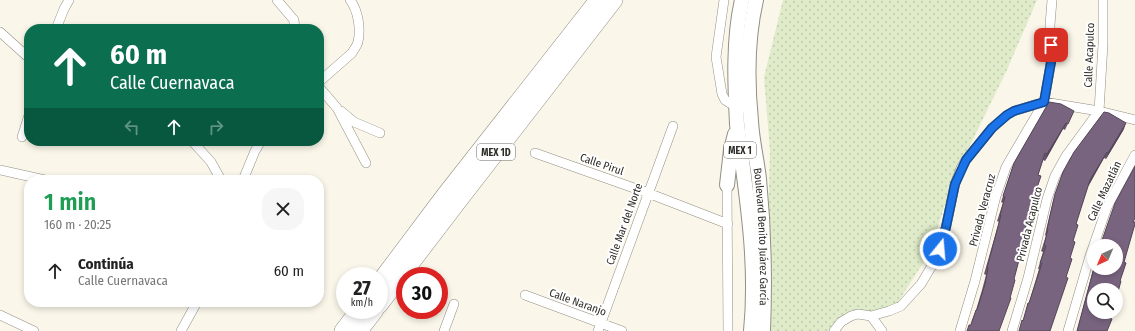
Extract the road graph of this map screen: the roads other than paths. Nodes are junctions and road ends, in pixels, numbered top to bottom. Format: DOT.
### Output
graph roads {
  1 [pos="69,0"];
  2 [pos="277,0"];
  3 [pos="350,0"];
  4 [pos="598,0"];
  5 [pos="614,0"];
  6 [pos="724,0"];
  7 [pos="742,0"];
  8 [pos="756,0"];
  9 [pos="1052,0"];
  10 [pos="1102,0"];
  11 [pos="747,15"];
  12 [pos="58,24"];
  13 [pos="294,24"];
  14 [pos="0,32"];
  15 [pos="24,54"];
  16 [pos="324,78"];
  17 [pos="324,93"];
  18 [pos="1044,102"];
  19 [pos="736,107"];
  20 [pos="337,108"];
  21 [pos="1099,111"];
  22 [pos="1135,120"];
  23 [pos="737,124"];
  24 [pos="673,126"];
  25 [pos="24,130"];
  26 [pos="380,133"];
  27 [pos="22,137"];
  28 [pos="197,146"];
  29 [pos="258,146"];
  30 [pos="535,153"];
  31 [pos="1135,155"];
  32 [pos="366,163"];
  33 [pos="0,170"];
  34 [pos="24,175"];
  35 [pos="218,175"];
  36 [pos="244,175"];
  37 [pos="727,185"];
  38 [pos="648,193"];
  39 [pos="728,224"];
  40 [pos="388,271"];
  41 [pos="388,293"];
  42 [pos="525,295"];
  43 [pos="454,304"];
  44 [pos="194,307"];
  45 [pos="0,315"];
  46 [pos="871,316"];
  47 [pos="352,319"];
  48 [pos="368,319"];
  49 [pos="600,327"];
  50 [pos="34,331"];
  51 [pos="181,331"];
  52 [pos="343,331"];
  53 [pos="359,331"];
  54 [pos="444,331"];
  55 [pos="622,331"];
  56 [pos="728,331"];
  57 [pos="751,331"];
  58 [pos="763,331"];
  59 [pos="834,331"];
  60 [pos="882,331"];
  61 [pos="960,331"];
  62 [pos="1012,331"];
  63 [pos="1068,331"];
  1 -- 12 [label="street"];
  2 -- 13 [label="street"];
  3 -- 16 [label="street"];
  4 -- 40 [label="highway, MEX 1D"];
  5 -- 41 [label="highway, MEX 1D"];
  6 -- 19 [label="street"];
  7 -- 11 [label="main road, Boulevard Benito Juárez García / MEX 1"];
  8 -- 11 [label="main road, Boulevard Benito Juárez García / MEX 1"];
  9 -- 18 [label="street"];
  10 -- 21 [label="street, Calle Acapulco"];
  11 -- 19 [label="main road, Boulevard Benito Juárez García / MEX 1"];
  11 -- 58 [label="main road, Boulevard Benito Juárez García / MEX 1"];
  14 -- 15 [label="street"];
  17 -- 20 [label="street"];
  18 -- 21 [label="street"];
  18 -- 46 [label="street"];
  18 -- 61 [label="street, Privada Veracruz"];
  19 -- 23 [label="main road, Boulevard Benito Juárez García / MEX 1"];
  20 -- 26 [label="street"];
  20 -- 32 [label="street"];
  21 -- 22 [label="street"];
  21 -- 62 [label="street, Privada Acapulco"];
  23 -- 37 [label="main road"];
  23 -- 57 [label="main road, Boulevard Benito Juárez García / MEX 1"];
  24 -- 38 [label="street, Calle Mar del Norte"];
  25 -- 27 [label="street"];
  28 -- 35 [label="street"];
  29 -- 36 [label="street"];
  30 -- 38 [label="street, Calle Pirul"];
  31 -- 63 [label="street, Calle Mazatlán"];
  33 -- 34 [label="street"];
  37 -- 39 [label="street"];
  38 -- 39 [label="street, Calle Pirul"];
  38 -- 49 [label="street, Calle Mar del Norte"];
  39 -- 56 [label="street"];
  42 -- 49 [label="street, Calle Naranjo"];
  43 -- 54 [label="street"];
  44 -- 51 [label="street"];
  45 -- 50 [label="street"];
  46 -- 59 [label="street"];
  46 -- 60 [label="street"];
  47 -- 52 [label="highway"];
  48 -- 53 [label="highway"];
  49 -- 55 [label="street, Calle Naranjo"];
}
